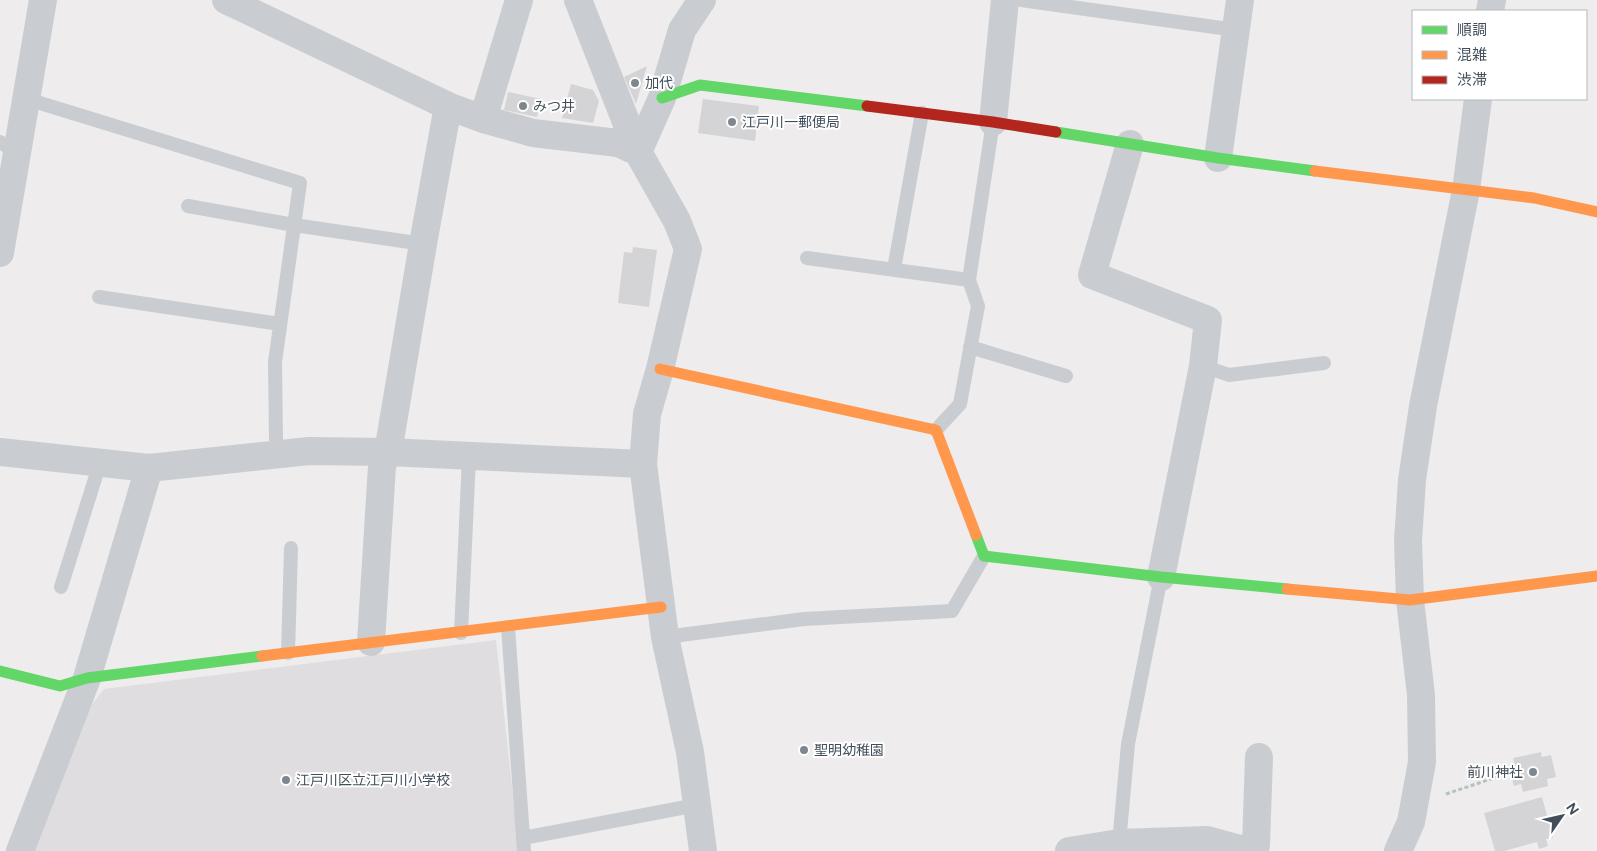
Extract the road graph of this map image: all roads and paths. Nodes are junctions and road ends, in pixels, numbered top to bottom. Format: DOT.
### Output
graph roads {
  1 [pos="43,0"];
  2 [pos="226,0"];
  3 [pos="519,0"];
  4 [pos="578,0"];
  5 [pos="702,0"];
  6 [pos="1005,0"];
  7 [pos="1021,0"];
  8 [pos="1240,0"];
  9 [pos="1236,30"];
  10 [pos="662,98"];
  11 [pos="27,99"];
  12 [pos="1478,100"];
  13 [pos="448,106"];
  14 [pos="922,113"];
  15 [pos="483,120"];
  16 [pos="993,122"];
  17 [pos="1130,144"];
  18 [pos="9,148"];
  19 [pos="638,152"];
  20 [pos="1218,158"];
  21 [pos="1466,190"];
  22 [pos="188,206"];
  23 [pos="1597,212"];
  24 [pos="294,225"];
  25 [pos="423,244"];
  26 [pos="0,253"];
  27 [pos="807,258"];
  28 [pos="894,269"];
  29 [pos="969,280"];
  30 [pos="99,297"];
  31 [pos="280,324"];
  32 [pos="970,347"];
  33 [pos="1324,363"];
  34 [pos="1203,366"];
  35 [pos="660,369"];
  36 [pos="1066,376"];
  37 [pos="936,430"];
  38 [pos="0,452"];
  39 [pos="388,452"];
  40 [pos="279,455"];
  41 [pos="469,457"];
  42 [pos="100,462"];
  43 [pos="643,464"];
  44 [pos="148,468"];
  45 [pos="291,548"];
  46 [pos="984,556"];
  47 [pos="1597,576"];
  48 [pos="1162,577"];
  49 [pos="60,587"];
  50 [pos="1410,600"];
  51 [pos="661,607"];
  52 [pos="508,627"];
  53 [pos="461,633"];
  54 [pos="665,637"];
  55 [pos="371,642"];
  56 [pos="288,653"];
  57 [pos="0,672"];
  58 [pos="87,678"];
  59 [pos="1260,757"];
  60 [pos="1506,774"];
  61 [pos="1414,804"];
  62 [pos="697,805"];
  63 [pos="1120,843"];
  64 [pos="523,845"];
  65 [pos="20,851"];
  66 [pos="704,851"];
  67 [pos="1069,851"];
  68 [pos="1398,851"];
  1 -- 11 [label="street"];
  2 -- 13 [label="street"];
  3 -- 15 [label="street"];
  4 -- 19 [label="street"];
  5 -- 10 [label="street"];
  6 -- 16 [label="street"];
  7 -- 9 [label="lane"];
  8 -- 9 [label="street"];
  9 -- 20 [label="street"];
  10 -- 14 [label="street"];
  10 -- 19 [label="street"];
  11 -- 18 [label="street"];
  11 -- 24 [label="lane"];
  12 -- 21 [label="street"];
  13 -- 15 [label="street"];
  13 -- 25 [label="street"];
  14 -- 16 [label="street"];
  14 -- 28 [label="lane"];
  15 -- 19 [label="street"];
  16 -- 17 [label="street"];
  16 -- 29 [label="lane"];
  17 -- 20 [label="street"];
  17 -- 34 [label="street"];
  18 -- 26 [label="street"];
  19 -- 35 [label="street"];
  20 -- 21 [label="street"];
  21 -- 23 [label="street"];
  21 -- 50 [label="street"];
  22 -- 24 [label="lane"];
  24 -- 25 [label="lane"];
  24 -- 31 [label="lane"];
  25 -- 39 [label="street"];
  27 -- 28 [label="lane"];
  28 -- 29 [label="lane"];
  29 -- 32 [label="lane"];
  30 -- 31 [label="lane"];
  31 -- 40 [label="lane"];
  32 -- 36 [label="lane"];
  32 -- 37 [label="lane"];
  33 -- 34 [label="lane"];
  34 -- 48 [label="street"];
  35 -- 37 [label="street"];
  35 -- 43 [label="street"];
  37 -- 46 [label="street"];
  38 -- 42 [label="street"];
  39 -- 40 [label="street"];
  39 -- 41 [label="street"];
  39 -- 55 [label="street"];
  40 -- 44 [label="street"];
  41 -- 43 [label="street"];
  41 -- 53 [label="lane"];
  42 -- 44 [label="street"];
  42 -- 49 [label="lane"];
  43 -- 51 [label="street"];
  44 -- 58 [label="street"];
  45 -- 56 [label="lane"];
  46 -- 48 [label="street"];
  46 -- 54 [label="lane"];
  47 -- 50 [label="street"];
  48 -- 50 [label="street"];
  48 -- 63 [label="lane"];
  50 -- 61 [label="street"];
  51 -- 52 [label="street"];
  51 -- 54 [label="street"];
  52 -- 53 [label="street"];
  52 -- 64 [label="lane"];
  53 -- 55 [label="street"];
  54 -- 62 [label="street"];
  55 -- 56 [label="street"];
  56 -- 58 [label="street"];
  57 -- 58 [label="street"];
  58 -- 65 [label="street"];
  59 -- 63 [label="street"];
  60 -- 61 [label="path"];
  61 -- 68 [label="street"];
  62 -- 64 [label="lane"];
  62 -- 66 [label="street"];
  63 -- 67 [label="street"];
}
